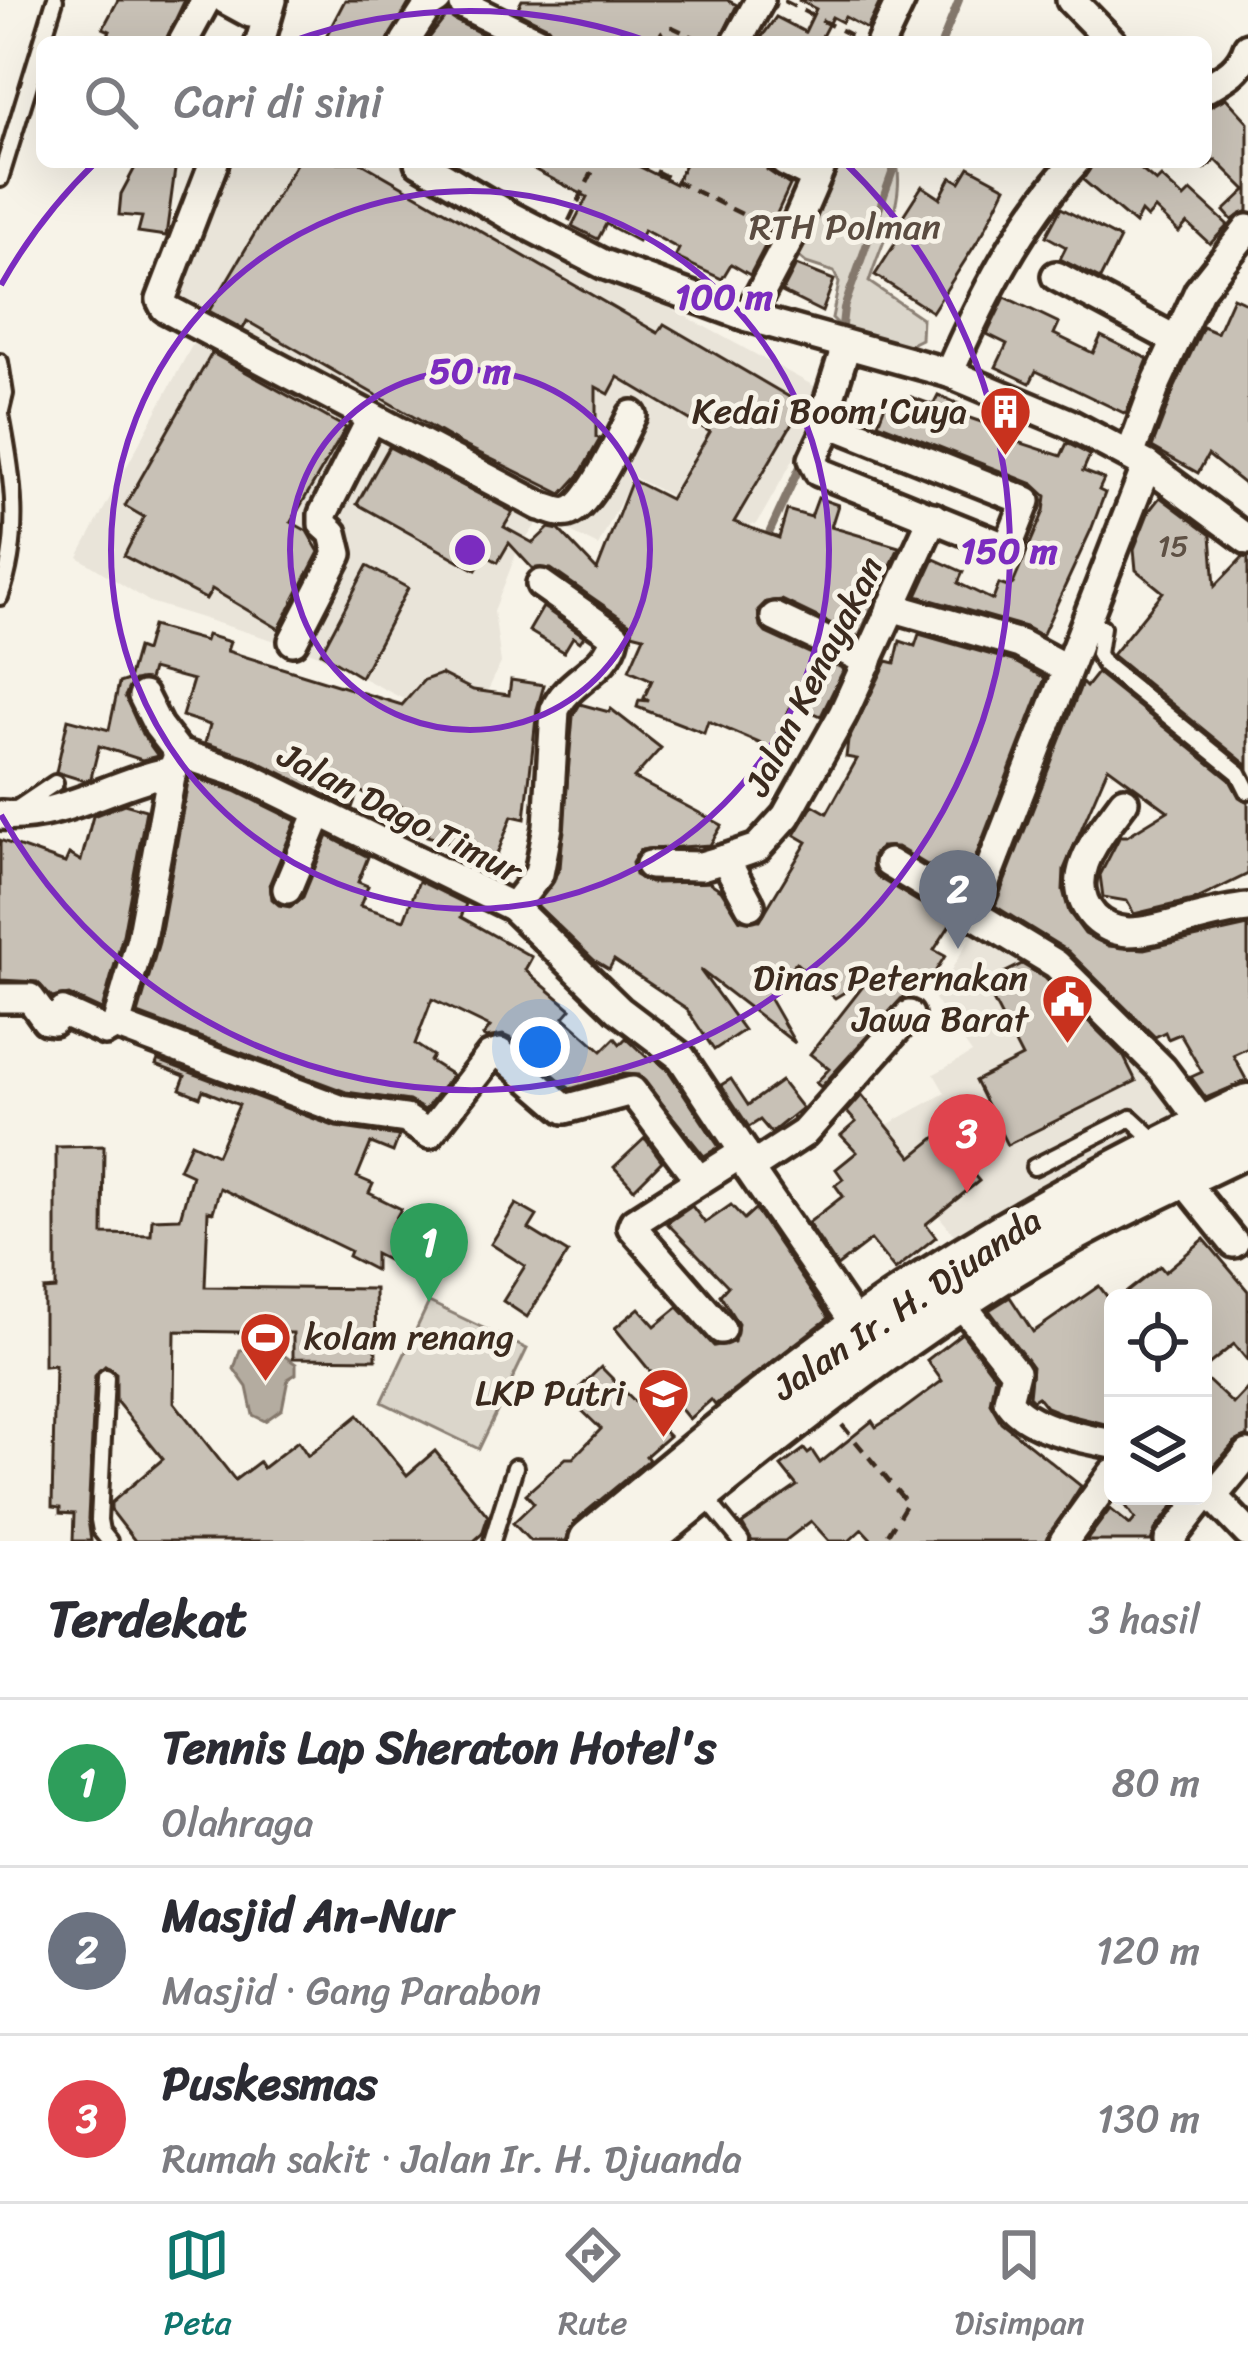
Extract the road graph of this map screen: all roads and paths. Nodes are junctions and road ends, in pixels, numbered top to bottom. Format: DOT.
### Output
graph roads {
  1 [pos="55,0"];
  2 [pos="206,0"];
  3 [pos="226,0"];
  4 [pos="260,0"];
  5 [pos="272,0"];
  6 [pos="760,0"];
  7 [pos="782,0"];
  8 [pos="901,0"];
  9 [pos="1071,0"];
  10 [pos="453,1"];
  11 [pos="44,36"];
  12 [pos="185,36"];
  13 [pos="262,36"];
  14 [pos="409,36"];
  15 [pos="526,36"];
  16 [pos="660,36"];
  17 [pos="692,36"];
  18 [pos="740,36"];
  19 [pos="853,36"];
  20 [pos="884,36"];
  21 [pos="1106,36"];
  22 [pos="1248,46"];
  23 [pos="36,62"];
  24 [pos="1212,85"];
  25 [pos="212,168"];
  26 [pos="428,168"];
  27 [pos="594,168"];
  28 [pos="649,168"];
  29 [pos="1070,168"];
  30 [pos="820,170"];
  31 [pos="0,179"];
  32 [pos="575,207"];
  33 [pos="1248,229"];
  34 [pos="790,238"];
  35 [pos="1056,276"];
  36 [pos="748,316"];
  37 [pos="1177,340"];
  38 [pos="846,346"];
  39 [pos="0,362"];
  40 [pos="949,374"];
  41 [pos="0,415"];
  42 [pos="632,415"];
  43 [pos="372,417"];
  44 [pos="827,429"];
  45 [pos="1139,460"];
  46 [pos="933,517"];
  47 [pos="1248,540"];
  48 [pos="541,584"];
  49 [pos="0,597"];
  50 [pos="891,607"];
  51 [pos="775,617"];
  52 [pos="1102,627"];
  53 [pos="293,641"];
  54 [pos="868,661"];
  55 [pos="1067,669"];
  56 [pos="143,696"];
  57 [pos="176,762"];
  58 [pos="55,783"];
  59 [pos="1248,791"];
  60 [pos="1124,801"];
  61 [pos="320,812"];
  62 [pos="3,815"];
  63 [pos="725,859"];
  64 [pos="889,862"];
  65 [pos="650,865"];
  66 [pos="286,889"];
  67 [pos="750,905"];
  68 [pos="513,907"];
  69 [pos="1248,908"];
  70 [pos="972,914"];
  71 [pos="0,998"];
  72 [pos="909,1015"];
  73 [pos="116,1025"];
  74 [pos="1248,1106"];
  75 [pos="1233,1149"];
  76 [pos="747,1160"];
  77 [pos="1170,1162"];
  78 [pos="1034,1168"];
  79 [pos="699,1180"];
  80 [pos="1234,1243"];
  81 [pos="958,1301"];
  82 [pos="721,1329"];
  83 [pos="868,1342"];
  84 [pos="106,1377"];
  85 [pos="819,1398"];
  86 [pos="1104,1442"];
  87 [pos="1248,1454"];
  88 [pos="515,1467"];
  89 [pos="1104,1485"];
  90 [pos="1212,1488"];
  91 [pos="701,1492"];
  92 [pos="1212,1494"];
  93 [pos="1198,1505"];
  94 [pos="1248,1533"];
  95 [pos="109,1541"];
  96 [pos="492,1541"];
  97 [pos="591,1541"];
  98 [pos="640,1541"];
  99 [pos="741,1541"];
  100 [pos="884,1541"];
  101 [pos="1064,1541"];
  102 [pos="1169,1541"];
  1 -- 11 [label="lane"];
  2 -- 12 [label="street"];
  3 -- 4 [label="street"];
  5 -- 13 [label="street"];
  6 -- 18 [label="street"];
  7 -- 19 [label="path"];
  8 -- 20 [label="street"];
  9 -- 21 [label="street"];
  10 -- 14 [label="street"];
  10 -- 15 [label="street"];
  16 -- 17 [label="path"];
  22 -- 24 [label="street"];
  23 -- 31 [label="lane"];
  25 -- 43 [label="street"];
  26 -- 36 [label="street"];
  27 -- 32 [label="path"];
  28 -- 34 [label="path"];
  29 -- 40 [label="street"];
  30 -- 34 [label="street"];
  33 -- 37 [label="street"];
  34 -- 36 [label="street"];
  35 -- 37 [label="street"];
  36 -- 38 [label="street"];
  37 -- 45 [label="street"];
  38 -- 40 [label="street"];
  38 -- 44 [label="street"];
  39 -- 41 [label="lane"];
  40 -- 45 [label="street"];
  41 -- 49 [label="lane"];
  42 -- 43 [label="street"];
  43 -- 53 [label="street"];
  44 -- 46 [label="street"];
  44 -- 46 [label="street"];
  45 -- 47 [label="street"];
  45 -- 55 [label="street"];
  46 -- 50 [label="street, Jalan Kenayakan"];
  48 -- 68 [label="street"];
  50 -- 54 [label="street, Jalan Kenayakan"];
  50 -- 55 [label="street"];
  51 -- 54 [label="street"];
  52 -- 59 [label="lane"];
  54 -- 63 [label="street, Jalan Kenayakan"];
  55 -- 70 [label="street"];
  56 -- 57 [label="street"];
  57 -- 61 [label="street, Jalan Dago Timur"];
  57 -- 62 [label="street"];
  57 -- 73 [label="street"];
  58 -- 62 [label="lane"];
  60 -- 69 [label="street"];
  61 -- 66 [label="street"];
  61 -- 68 [label="street, Jalan Dago Timur"];
  63 -- 65 [label="street"];
  63 -- 67 [label="street"];
  64 -- 70 [label="street"];
  68 -- 76 [label="street, Jalan Dago Timur"];
  70 -- 75 [label="street"];
  71 -- 73 [label="street"];
  72 -- 76 [label="street"];
  73 -- 79 [label="street"];
  74 -- 75 [label="main road, Jalan Ir. H. Djuanda"];
  75 -- 77 [label="main road, Jalan Ir. H. Djuanda"];
  76 -- 79 [label="street"];
  76 -- 83 [label="street, Jalan Dago Timur"];
  77 -- 78 [label="lane"];
  77 -- 80 [label="street"];
  77 -- 81 [label="main road, Jalan Ir. H. Djuanda"];
  77 -- 83 [label="main road, Jalan Ir. H. Djuanda"];
  79 -- 82 [label="street"];
  81 -- 83 [label="main road, Jalan Ir. H. Djuanda"];
  81 -- 86 [label="street"];
  83 -- 85 [label="main road, Jalan Ir. H. Djuanda"];
  83 -- 97 [label="main road, Jalan Ir. H. Djuanda"];
  84 -- 95 [label="lane"];
  85 -- 91 [label="main road, Jalan Ir. H. Djuanda"];
  85 -- 100 [label="path"];
  87 -- 90 [label="street"];
  88 -- 96 [label="lane"];
  89 -- 101 [label="street"];
  91 -- 98 [label="main road, Jalan Ir. H. Djuanda"];
  91 -- 99 [label="lane"];
  92 -- 94 [label="street"];
  93 -- 102 [label="street"];
}
